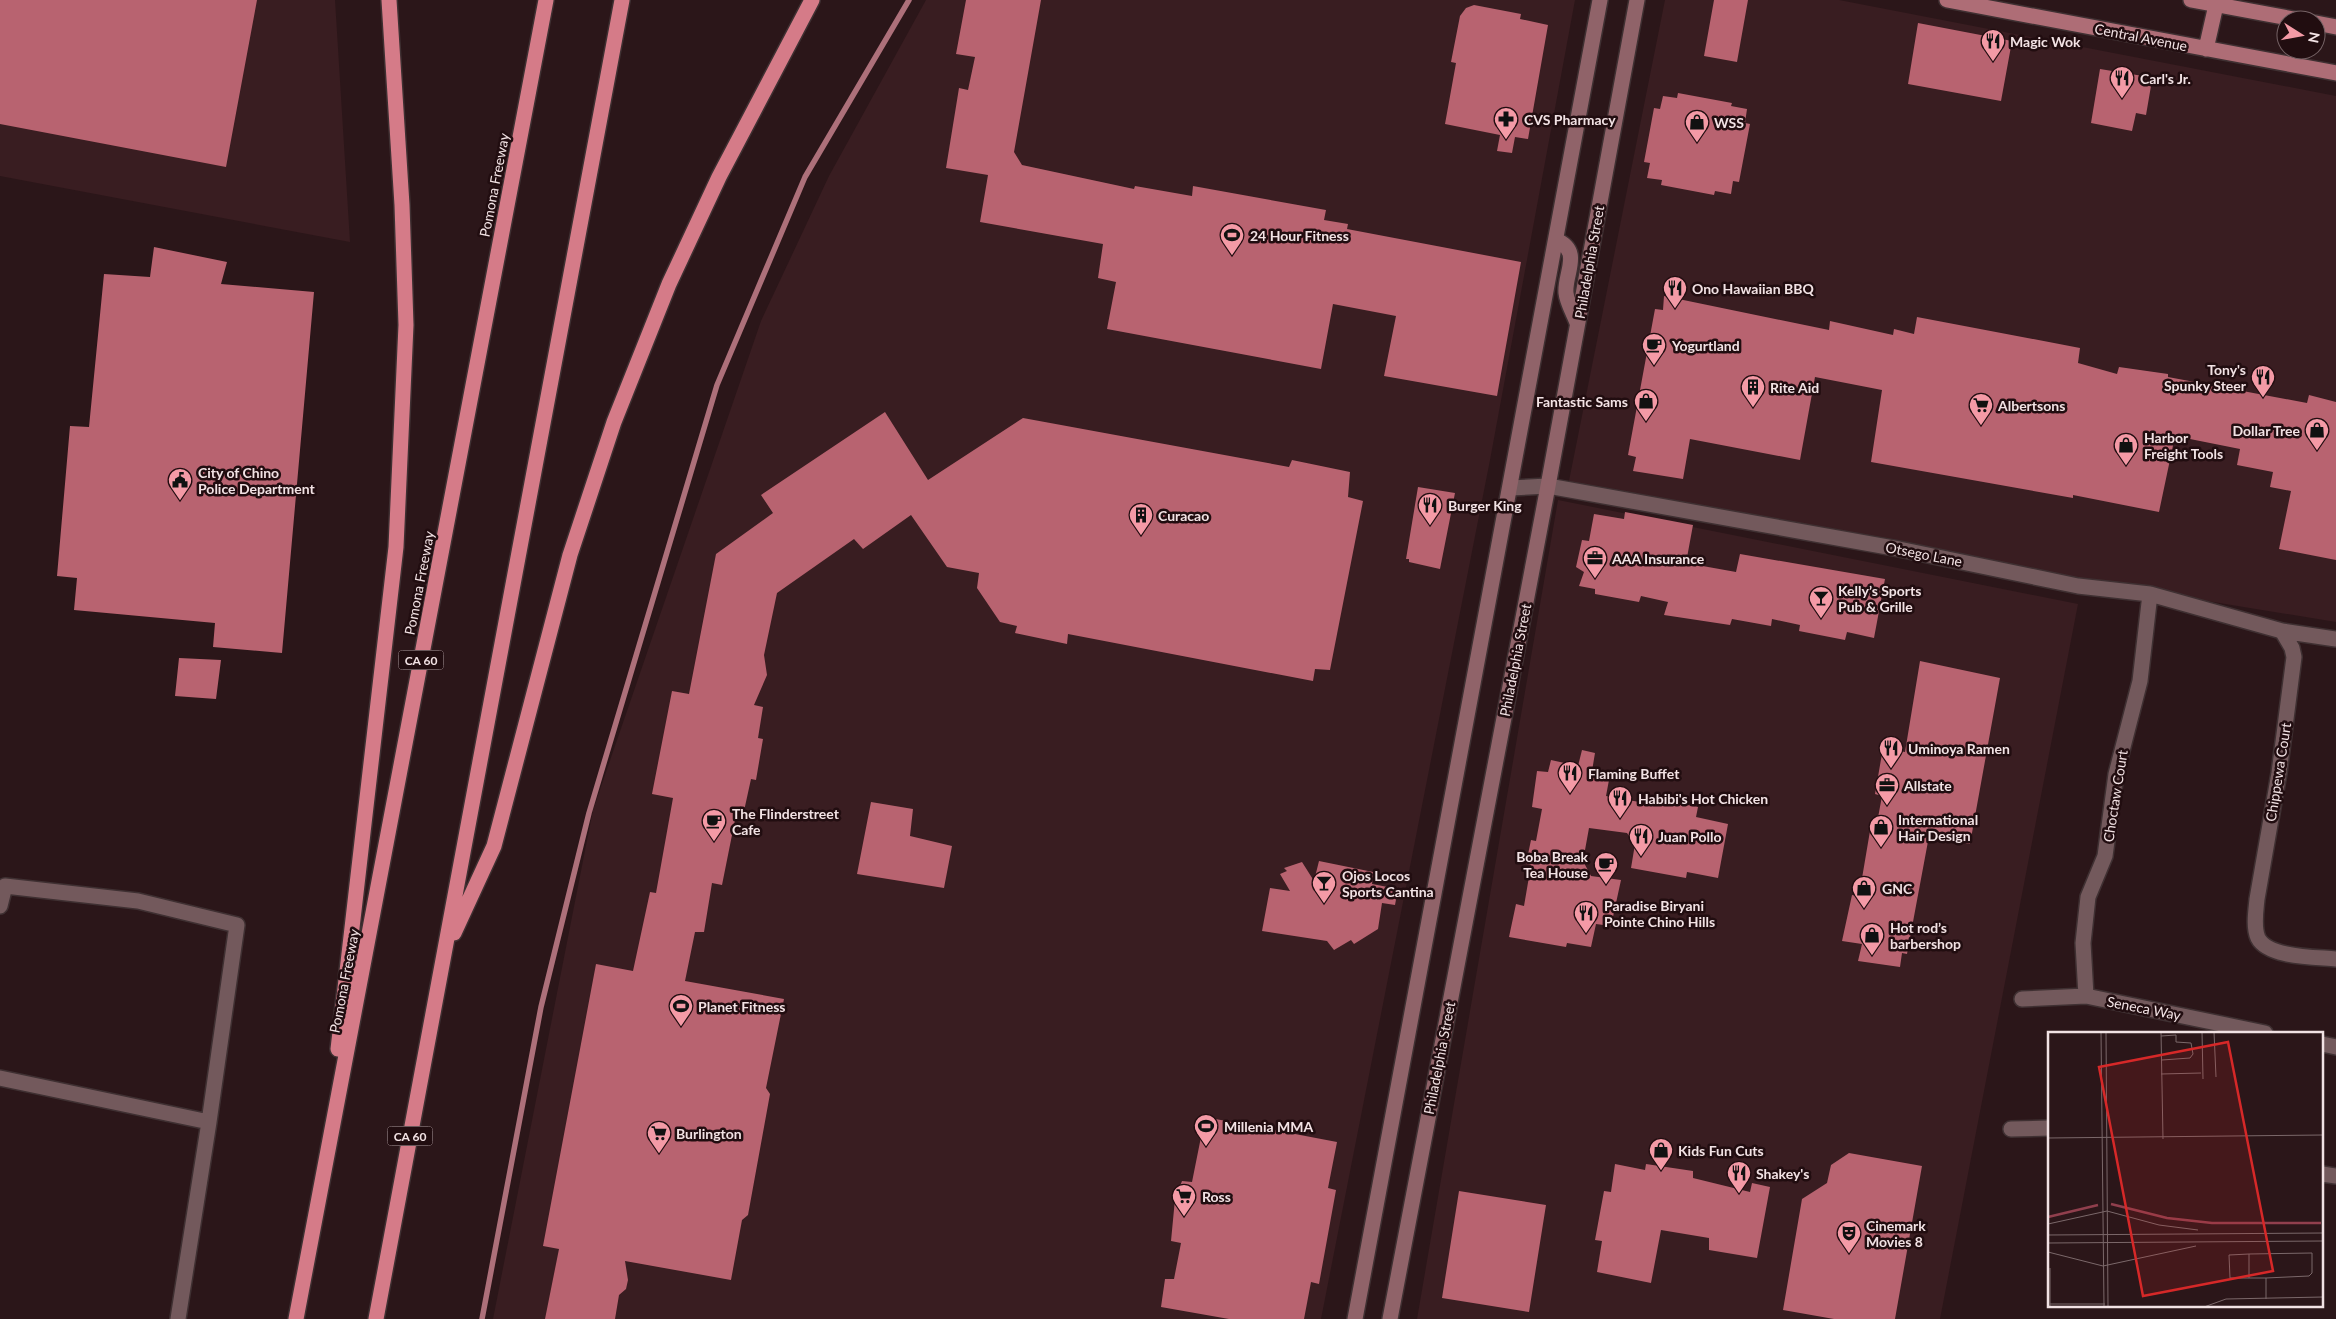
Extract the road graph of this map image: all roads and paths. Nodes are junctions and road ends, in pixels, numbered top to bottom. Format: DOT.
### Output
graph roads {
  1 [pos="389,0"];
  2 [pos="546,0"];
  3 [pos="622,0"];
  4 [pos="812,0"];
  5 [pos="1600,0"];
  6 [pos="1637,0"];
  7 [pos="1947,0"];
  8 [pos="2191,0"];
  9 [pos="2216,5"];
  10 [pos="2276,16"];
  11 [pos="2206,49"];
  12 [pos="2336,73"];
  13 [pos="1556,240"];
  14 [pos="1578,324"];
  15 [pos="1548,486"];
  16 [pos="1510,488"];
  17 [pos="2150,594"];
  18 [pos="2282,631"];
  19 [pos="2336,638"];
  20 [pos="0,906"];
  21 [pos="444,953"];
  22 [pos="2336,959"];
  23 [pos="2086,996"];
  24 [pos="2022,999"];
  25 [pos="2260,1032"];
  26 [pos="0,1078"];
  27 [pos="209,1122"];
  28 [pos="2048,1128"];
  29 [pos="2012,1130"];
  30 [pos="324,1173"];
  31 [pos="178,1319"];
  32 [pos="296,1319"];
  33 [pos="376,1319"];
  34 [pos="1355,1319"];
  35 [pos="1390,1319"];
  1 -- 30 [label="highway"];
  2 -- 30 [label="highway, Pomona Freeway / CA 60"];
  3 -- 21 [label="highway, CA 60"];
  4 -- 21 [label="highway"];
  5 -- 13 [label="main road"];
  6 -- 14 [label="main road, Philadelphia Street"];
  7 -- 11 [label="main road, Central Avenue"];
  8 -- 9 [label="main road"];
  9 -- 10 [label="main road"];
  9 -- 11 [label="main road"];
  11 -- 12 [label="main road, Central Avenue"];
  13 -- 14 [label="main road"];
  13 -- 16 [label="main road"];
  14 -- 15 [label="main road, Philadelphia Street"];
  15 -- 16 [label="street, Otsego Lane"];
  15 -- 17 [label="street, Otsego Lane"];
  15 -- 35 [label="main road, Philadelphia Street"];
  16 -- 34 [label="main road"];
  17 -- 18 [label="street, Otsego Lane"];
  17 -- 23 [label="street, Choctaw Court"];
  18 -- 19 [label="street, Otsego Lane"];
  18 -- 22 [label="street, Chippewa Court"];
  20 -- 27 [label="street"];
  21 -- 33 [label="highway, CA 60"];
  23 -- 24 [label="street, Seneca Way"];
  23 -- 25 [label="street, Seneca Way"];
  26 -- 27 [label="street"];
  27 -- 31 [label="street"];
  28 -- 29 [label="street"];
  30 -- 32 [label="highway, Pomona Freeway / CA 60"];
}
